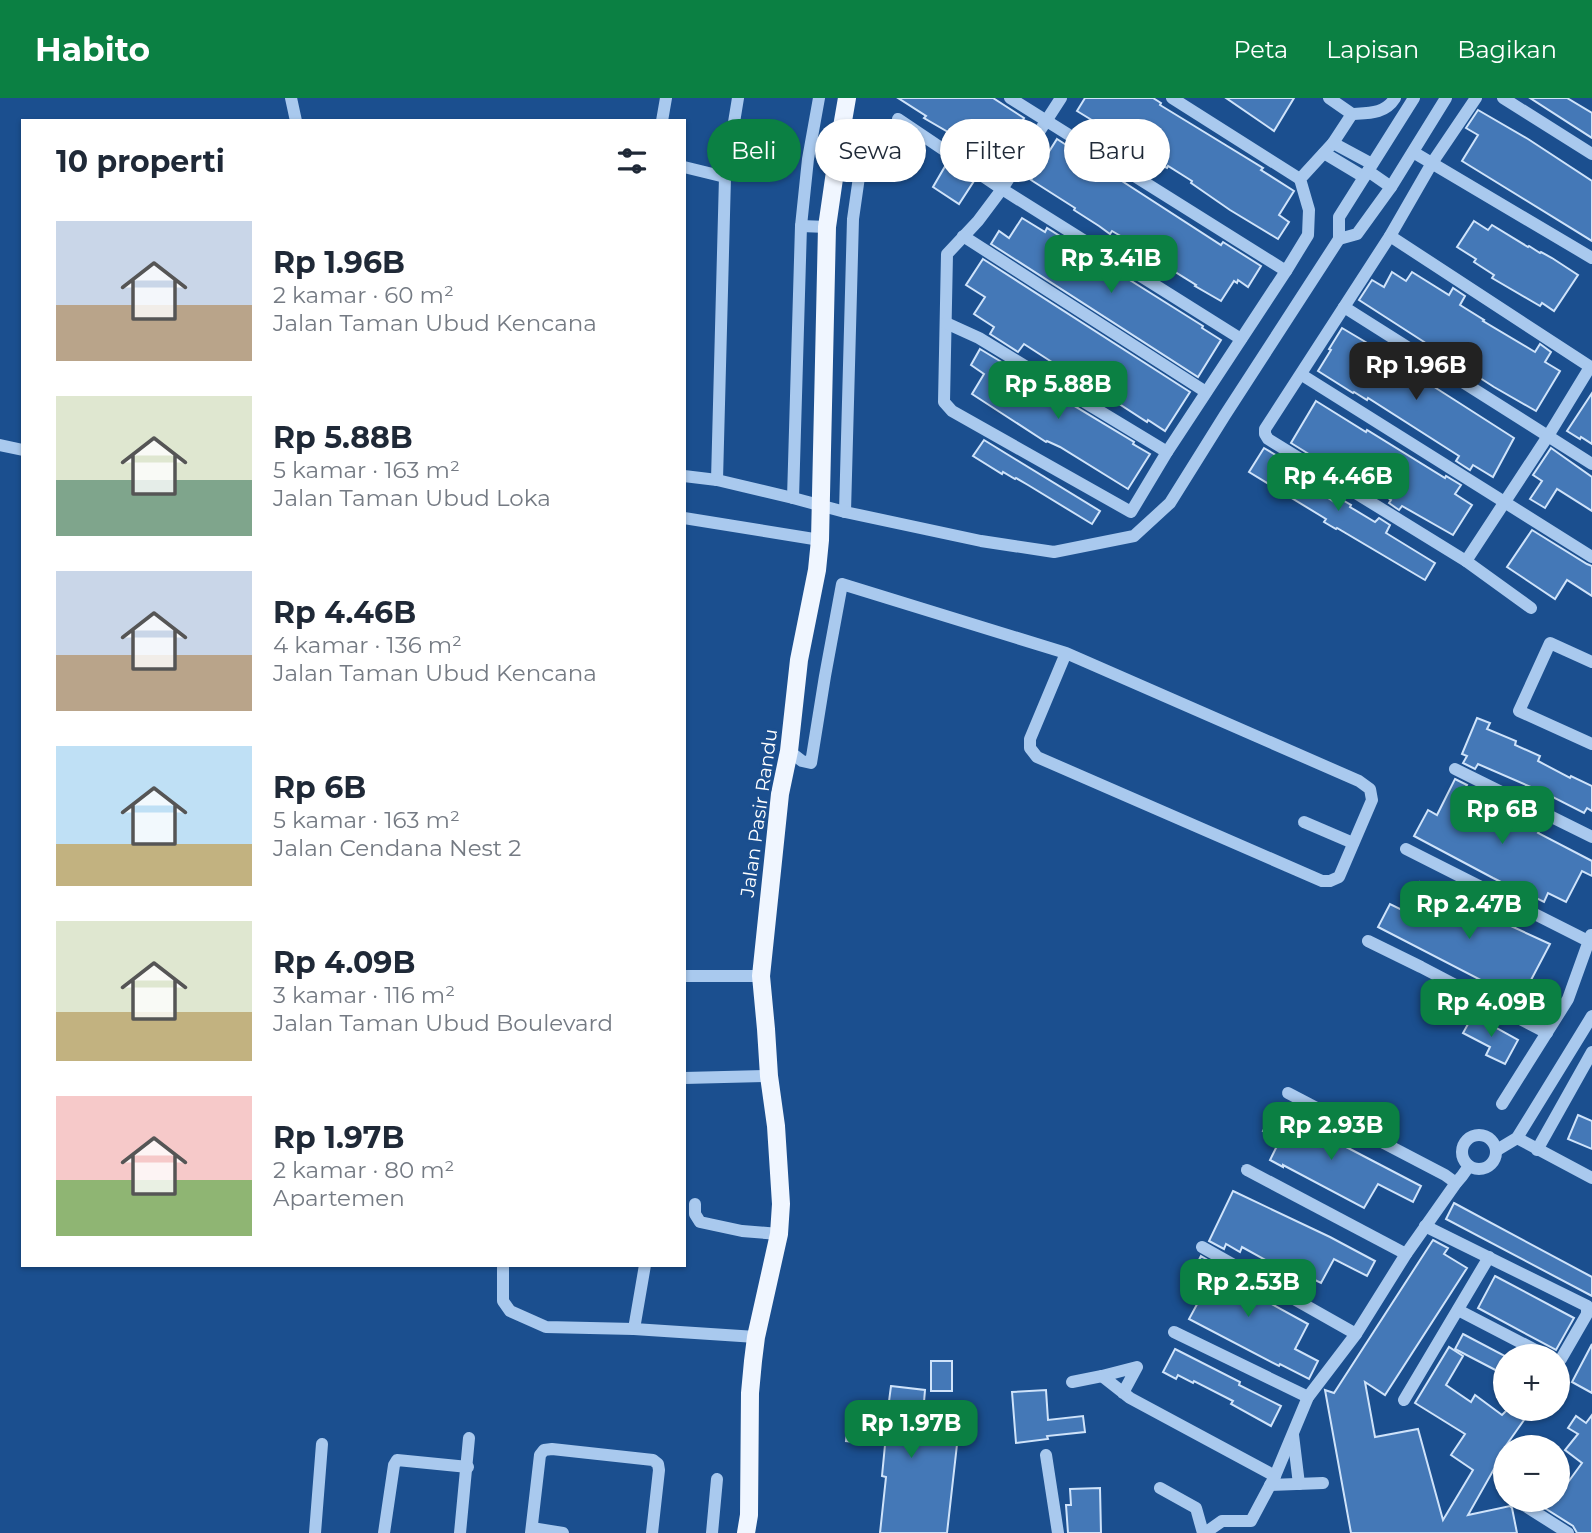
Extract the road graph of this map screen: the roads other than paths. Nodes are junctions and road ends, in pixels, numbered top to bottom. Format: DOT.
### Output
graph roads {
  1 [pos="291,98"];
  2 [pos="666,98"];
  3 [pos="738,98"];
  4 [pos="820,98"];
  5 [pos="847,98"];
  6 [pos="1010,98"];
  7 [pos="1061,98"];
  8 [pos="1172,98"];
  9 [pos="1329,98"];
  10 [pos="1395,98"];
  11 [pos="1414,98"];
  12 [pos="1446,98"];
  13 [pos="1476,98"];
  14 [pos="1503,98"];
  15 [pos="1352,114"];
  16 [pos="296,119"];
  17 [pos="662,119"];
  18 [pos="735,119"];
  19 [pos="843,119"];
  20 [pos="1042,119"];
  21 [pos="1049,119"];
  22 [pos="1050,124"];
  23 [pos="926,139"];
  24 [pos="1333,143"];
  25 [pos="1413,152"];
  26 [pos="1324,153"];
  27 [pos="1592,154"];
  28 [pos="1432,163"];
  29 [pos="686,167"];
  30 [pos="1368,171"];
  31 [pos="707,173"];
  32 [pos="1300,179"];
  33 [pos="725,182"];
  34 [pos="834,182"];
  35 [pos="858,182"];
  36 [pos="1007,182"];
  37 [pos="1391,187"];
  38 [pos="1002,189"];
  39 [pos="801,226"];
  40 [pos="827,228"];
  41 [pos="963,236"];
  42 [pos="1390,236"];
  43 [pos="1339,239"];
  44 [pos="1592,258"];
  45 [pos="1286,271"];
  46 [pos="1344,307"];
  47 [pos="946,323"];
  48 [pos="1241,339"];
  49 [pos="1591,368"];
  50 [pos="1302,374"];
  51 [pos="1206,393"];
  52 [pos="1548,436"];
  53 [pos="0,445"];
  54 [pos="21,450"];
  55 [pos="1167,452"];
  56 [pos="1592,464"];
  57 [pos="686,476"];
  58 [pos="717,480"];
  59 [pos="793,498"];
  60 [pos="1504,502"];
  61 [pos="821,506"];
  62 [pos="845,512"];
  63 [pos="686,518"];
  64 [pos="820,540"];
  65 [pos="1592,557"];
  66 [pos="1466,561"];
  67 [pos="1531,608"];
  68 [pos="1066,653"];
  69 [pos="1592,662"];
  70 [pos="1592,744"];
  71 [pos="789,751"];
  72 [pos="1455,769"];
  73 [pos="1304,822"];
  74 [pos="1592,837"];
  75 [pos="1353,843"];
  76 [pos="1406,849"];
  77 [pos="1591,939"];
  78 [pos="1368,941"];
  79 [pos="686,976"];
  80 [pos="761,976"];
  81 [pos="1592,1016"];
  82 [pos="1547,1033"];
  83 [pos="1592,1052"];
  84 [pos="1588,1069"];
  85 [pos="769,1076"];
  86 [pos="686,1078"];
  87 [pos="1288,1093"];
  88 [pos="1502,1104"];
  89 [pos="1517,1138"];
  90 [pos="1497,1150"];
  91 [pos="1537,1150"];
  92 [pos="1469,1166"];
  93 [pos="1247,1170"];
  94 [pos="1592,1178"];
  95 [pos="1456,1182"];
  96 [pos="695,1204"];
  97 [pos="1426,1226"];
  98 [pos="779,1234"];
  99 [pos="1202,1247"];
  100 [pos="1406,1254"];
  101 [pos="1489,1257"];
  102 [pos="503,1267"];
  103 [pos="645,1267"];
  104 [pos="1458,1310"];
  105 [pos="634,1329"];
  106 [pos="1174,1332"];
  107 [pos="1356,1334"];
  108 [pos="756,1337"];
  109 [pos="1524,1344"];
  110 [pos="1570,1344"];
  111 [pos="1102,1376"];
  112 [pos="1072,1382"];
  113 [pos="1123,1393"];
  114 [pos="1308,1397"];
  115 [pos="1404,1400"];
  116 [pos="1293,1433"];
  117 [pos="470,1438"];
  118 [pos="322,1444"];
  119 [pos="1046,1455"];
  120 [pos="468,1467"];
  121 [pos="717,1479"];
  122 [pos="1272,1480"];
  123 [pos="1323,1483"];
  124 [pos="1299,1484"];
  125 [pos="1160,1488"];
  126 [pos="1196,1508"];
  127 [pos="1535,1512"];
  128 [pos="1222,1521"];
  129 [pos="532,1531"];
  130 [pos="315,1533"];
  131 [pos="384,1533"];
  132 [pos="460,1533"];
  133 [pos="563,1533"];
  134 [pos="652,1533"];
  135 [pos="712,1533"];
  136 [pos="746,1533"];
  137 [pos="1058,1533"];
  138 [pos="1204,1533"];
  139 [pos="1568,1533"];
  1 -- 16 [label="street"];
  2 -- 17 [label="street"];
  3 -- 18 [label="street"];
  4 -- 39 [label="street"];
  5 -- 19 [label="main road, Jalan Pasir Randu"];
  6 -- 20 [label="street"];
  7 -- 21 [label="street"];
  8 -- 32 [label="street"];
  9 -- 15 [label="street"];
  10 -- 15 [label="street"];
  11 -- 30 [label="street"];
  12 -- 25 [label="street"];
  13 -- 28 [label="street"];
  14 -- 27 [label="street"];
  15 -- 24 [label="street"];
  22 -- 45 [label="street"];
  23 -- 38 [label="street"];
  24 -- 26 [label="street"];
  24 -- 30 [label="street"];
  25 -- 28 [label="street"];
  25 -- 37 [label="street"];
  26 -- 30 [label="street"];
  26 -- 32 [label="street"];
  28 -- 42 [label="street"];
  28 -- 44 [label="street"];
  29 -- 31 [label="street"];
  30 -- 37 [label="street"];
  30 -- 43 [label="street"];
  32 -- 45 [label="street"];
  33 -- 58 [label="street"];
  34 -- 40 [label="main road, Jalan Pasir Randu"];
  35 -- 62 [label="street"];
  36 -- 38 [label="street"];
  37 -- 43 [label="street"];
  38 -- 41 [label="street"];
  38 -- 48 [label="street"];
  39 -- 40 [label="street"];
  39 -- 59 [label="street"];
  40 -- 61 [label="main road, Jalan Pasir Randu"];
  41 -- 47 [label="street"];
  41 -- 51 [label="street"];
  42 -- 46 [label="street"];
  42 -- 49 [label="street"];
  43 -- 62 [label="street"];
  45 -- 48 [label="street"];
  46 -- 50 [label="street"];
  46 -- 52 [label="street"];
  47 -- 55 [label="street"];
  47 -- 55 [label="street"];
  48 -- 51 [label="street"];
  49 -- 52 [label="street"];
  50 -- 60 [label="street"];
  50 -- 66 [label="street"];
  51 -- 55 [label="street"];
  52 -- 56 [label="street"];
  52 -- 60 [label="street"];
  53 -- 54 [label="street"];
  57 -- 58 [label="street"];
  58 -- 59 [label="street"];
  59 -- 61 [label="street"];
  60 -- 65 [label="street"];
  60 -- 66 [label="street"];
  61 -- 62 [label="street"];
  61 -- 64 [label="main road, Jalan Pasir Randu"];
  63 -- 64 [label="street"];
  64 -- 71 [label="main road, Jalan Pasir Randu"];
  66 -- 67 [label="street"];
  68 -- 71 [label="street"];
  68 -- 75 [label="street"];
  68 -- 75 [label="street"];
  69 -- 70 [label="street"];
  71 -- 80 [label="main road, Jalan Pasir Randu"];
  72 -- 74 [label="street"];
  73 -- 75 [label="street"];
  76 -- 77 [label="street"];
  77 -- 82 [label="street"];
  78 -- 82 [label="street"];
  79 -- 80 [label="street"];
  80 -- 85 [label="main road, Jalan Pasir Randu"];
  81 -- 89 [label="street"];
  82 -- 88 [label="street"];
  83 -- 84 [label="street"];
  84 -- 91 [label="street"];
  85 -- 86 [label="street"];
  85 -- 98 [label="main road, Jalan Pasir Randu"];
  87 -- 95 [label="street"];
  89 -- 90 [label="street"];
  89 -- 91 [label="street"];
  90 -- 92 [label="street"];
  90 -- 92 [label="street"];
  91 -- 94 [label="street"];
  92 -- 95 [label="street"];
  93 -- 100 [label="street"];
  95 -- 97 [label="street"];
  96 -- 98 [label="street"];
  97 -- 100 [label="street"];
  97 -- 101 [label="street"];
  98 -- 108 [label="main road, Jalan Pasir Randu"];
  99 -- 107 [label="street"];
  100 -- 107 [label="street"];
  101 -- 104 [label="street"];
  101 -- 110 [label="street"];
  102 -- 105 [label="street"];
  103 -- 105 [label="street"];
  104 -- 109 [label="street"];
  104 -- 115 [label="street"];
  105 -- 108 [label="street"];
  106 -- 114 [label="street"];
  107 -- 114 [label="street"];
  108 -- 136 [label="main road, Jalan Pasir Randu"];
  111 -- 112 [label="street"];
  111 -- 113 [label="street"];
  111 -- 113 [label="street"];
  113 -- 122 [label="street"];
  114 -- 116 [label="street"];
  116 -- 122 [label="street"];
  116 -- 124 [label="street"];
  117 -- 120 [label="street"];
  118 -- 130 [label="street"];
  119 -- 137 [label="street"];
  120 -- 131 [label="street"];
  120 -- 132 [label="street"];
  121 -- 135 [label="street"];
  122 -- 124 [label="street"];
  122 -- 128 [label="street"];
  123 -- 124 [label="street"];
  125 -- 126 [label="street"];
  126 -- 128 [label="street"];
  126 -- 138 [label="street"];
  127 -- 139 [label="street"];
  128 -- 138 [label="street"];
  129 -- 133 [label="street"];
  129 -- 134 [label="street"];
}
